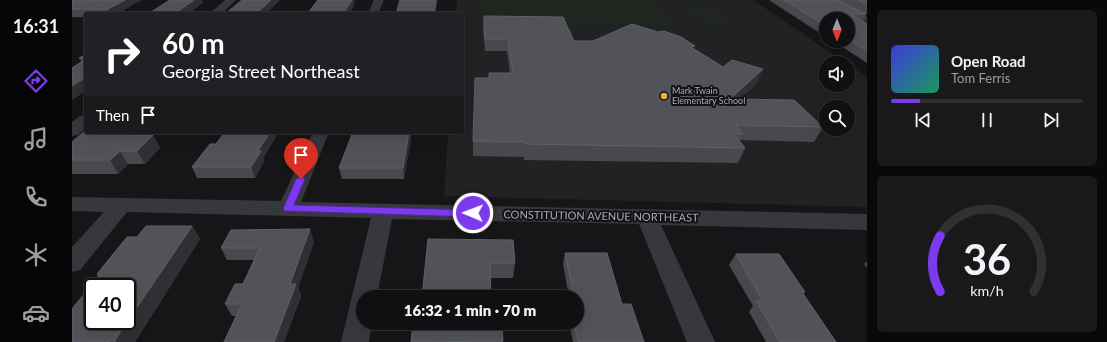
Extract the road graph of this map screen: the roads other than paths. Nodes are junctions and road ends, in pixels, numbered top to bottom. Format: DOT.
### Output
graph roads {
  1 [pos="231,0"];
  2 [pos="379,0"];
  3 [pos="829,0"];
  4 [pos="216,12"];
  5 [pos="374,12"];
  6 [pos="867,20"];
  7 [pos="84,121"];
  8 [pos="72,131"];
  9 [pos="320,134"];
  10 [pos="72,204"];
  11 [pos="122,205"];
  12 [pos="288,209"];
  13 [pos="383,211"];
  14 [pos="647,217"];
  15 [pos="867,222"];
  16 [pos="72,262"];
  17 [pos="366,290"];
  18 [pos="357,330"];
  19 [pos="355,342"];
  20 [pos="701,342"];
  1 -- 4 [label="street"];
  2 -- 5 [label="street"];
  3 -- 6 [label="street"];
  7 -- 8 [label="street"];
  9 -- 12 [label="street"];
  10 -- 11 [label="street, CONSTITUTION AVENUE NORTHEAST"];
  11 -- 12 [label="street, CONSTITUTION AVENUE NORTHEAST"];
  11 -- 16 [label="street"];
  12 -- 13 [label="street, CONSTITUTION AVENUE NORTHEAST"];
  13 -- 14 [label="street, CONSTITUTION AVENUE NORTHEAST"];
  13 -- 17 [label="street"];
  14 -- 15 [label="street, CONSTITUTION AVENUE NORTHEAST"];
  14 -- 20 [label="street"];
  18 -- 19 [label="street"];
}
